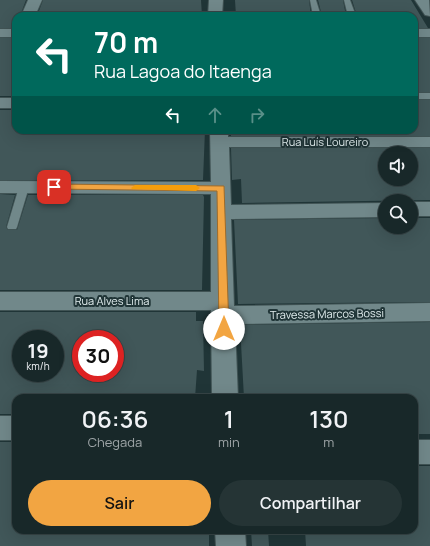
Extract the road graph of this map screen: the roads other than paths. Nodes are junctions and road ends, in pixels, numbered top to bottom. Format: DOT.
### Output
graph roads {
  1 [pos="34,0"];
  2 [pos="216,0"];
  3 [pos="313,0"];
  4 [pos="347,0"];
  5 [pos="422,0"];
  6 [pos="30,12"];
  7 [pos="215,12"];
  8 [pos="316,12"];
  9 [pos="351,12"];
  10 [pos="430,12"];
  11 [pos="418,33"];
  12 [pos="430,33"];
  13 [pos="0,34"];
  14 [pos="12,34"];
  15 [pos="418,96"];
  16 [pos="430,96"];
  17 [pos="0,103"];
  18 [pos="12,103"];
  19 [pos="220,136"];
  20 [pos="430,142"];
  21 [pos="0,187"];
  22 [pos="24,187"];
  23 [pos="221,188"];
  24 [pos="418,209"];
  25 [pos="430,209"];
  26 [pos="378,210"];
  27 [pos="221,212"];
  28 [pos="12,227"];
  29 [pos="0,301"];
  30 [pos="224,308"];
  31 [pos="430,312"];
  32 [pos="225,394"];
  33 [pos="0,428"];
  34 [pos="12,428"];
  35 [pos="418,452"];
  36 [pos="430,452"];
  37 [pos="230,534"];
  38 [pos="231,546"];
  1 -- 6 [label="street"];
  2 -- 7 [label="street"];
  3 -- 8 [label="lane"];
  4 -- 9 [label="lane"];
  5 -- 10 [label="street"];
  11 -- 12 [label="street"];
  13 -- 14 [label="street"];
  15 -- 16 [label="lane"];
  17 -- 18 [label="street"];
  19 -- 20 [label="street, Rua Luís Loureiro"];
  19 -- 23 [label="street"];
  21 -- 22 [label="street"];
  22 -- 23 [label="street"];
  22 -- 28 [label="lane"];
  23 -- 27 [label="street"];
  24 -- 25 [label="street"];
  26 -- 27 [label="street"];
  27 -- 30 [label="street"];
  29 -- 30 [label="street, Rua Alves Lima"];
  30 -- 31 [label="street, Travessa Marcos Bossi"];
  30 -- 32 [label="street"];
  33 -- 34 [label="street"];
  35 -- 36 [label="street"];
  37 -- 38 [label="street"];
}
